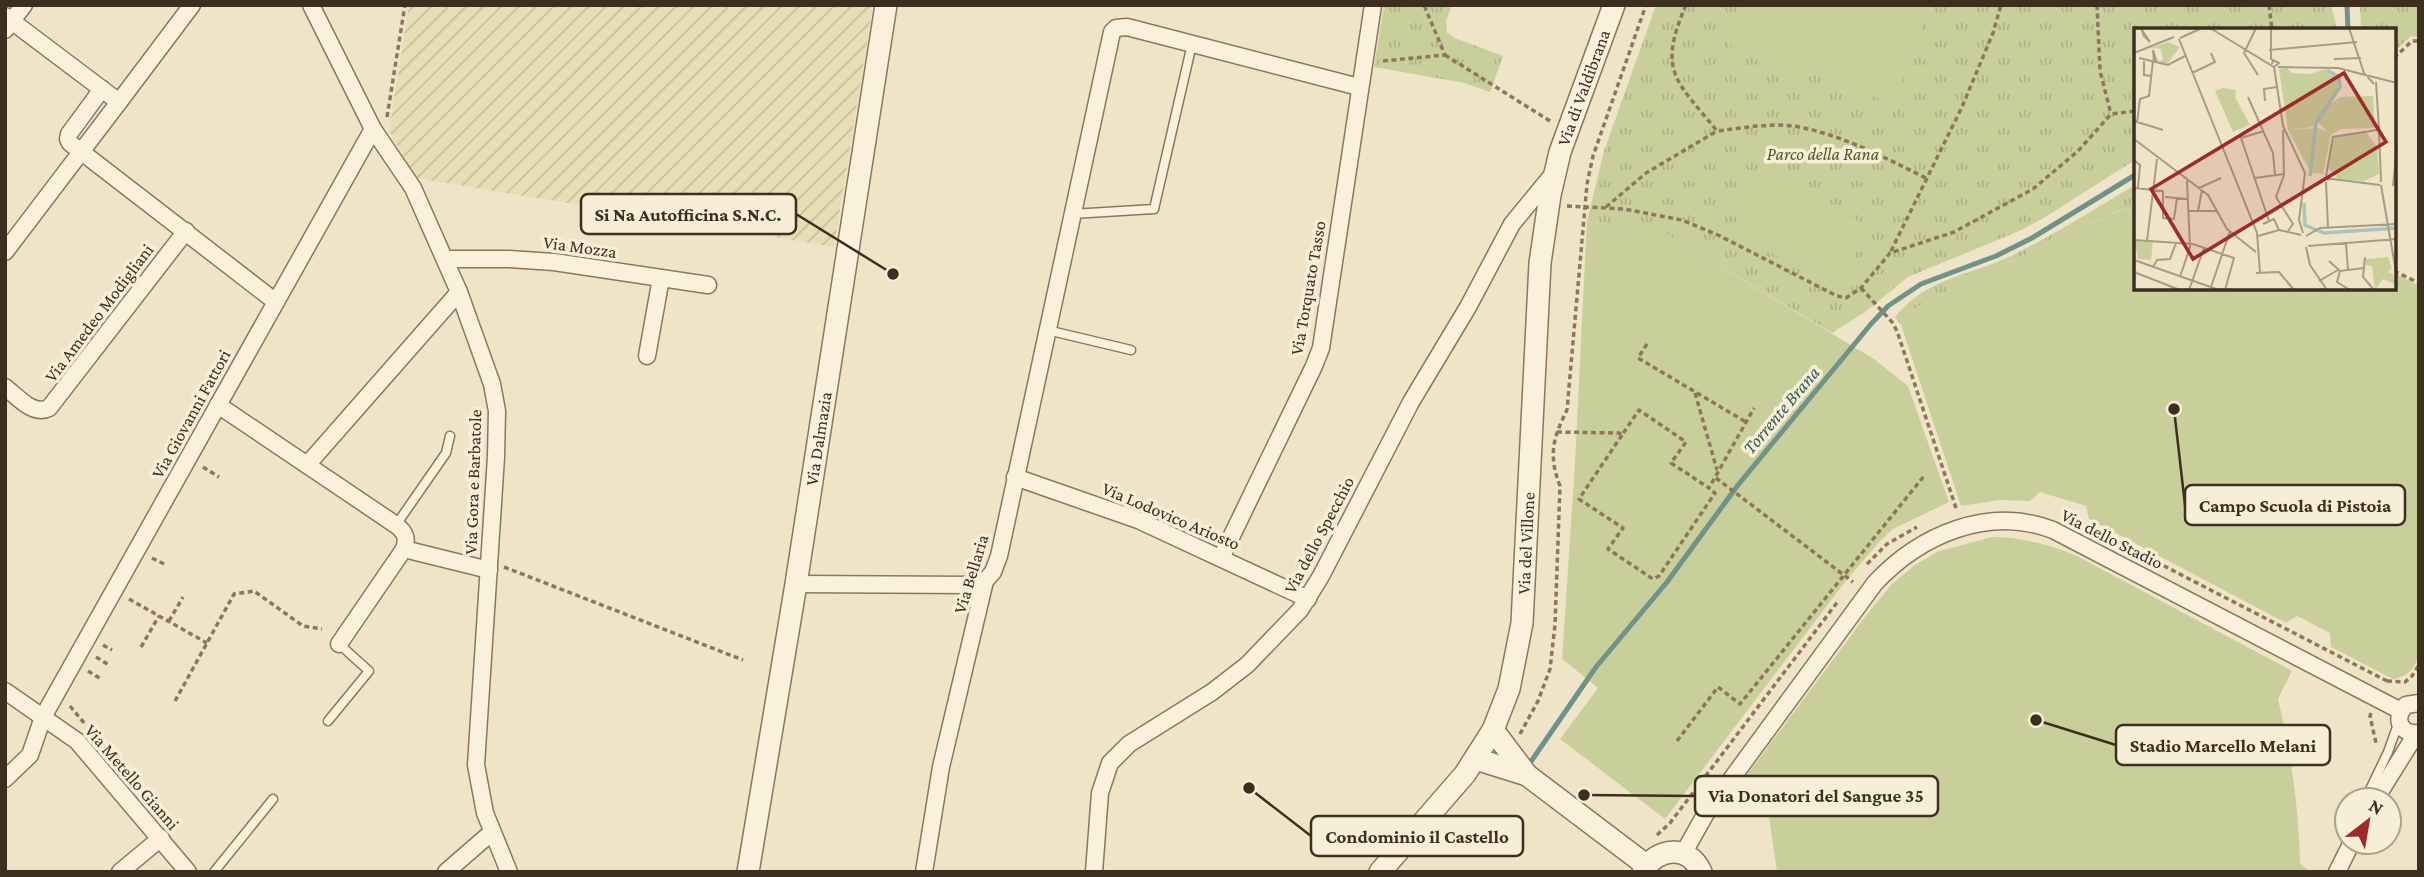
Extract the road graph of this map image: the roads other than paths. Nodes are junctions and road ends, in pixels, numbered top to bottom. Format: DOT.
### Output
graph roads {
  1 [pos="24,5"];
  2 [pos="192,5"];
  3 [pos="311,5"];
  4 [pos="886,5"];
  5 [pos="1373,5"];
  6 [pos="1614,5"];
  7 [pos="8,22"];
  8 [pos="1192,43"];
  9 [pos="1359,87"];
  10 [pos="102,89"];
  11 [pos="119,102"];
  12 [pos="373,130"];
  13 [pos="82,152"];
  14 [pos="1555,173"];
  15 [pos="1072,214"];
  16 [pos="186,232"];
  17 [pos="5,252"];
  18 [pos="446,259"];
  19 [pos="661,278"];
  20 [pos="708,285"];
  21 [pos="459,292"];
  22 [pos="276,302"];
  23 [pos="1047,330"];
  24 [pos="1131,350"];
  25 [pos="647,356"];
  26 [pos="5,387"];
  27 [pos="218,405"];
  28 [pos="450,436"];
  29 [pos="307,465"];
  30 [pos="1015,477"];
  31 [pos="396,524"];
  32 [pos="404,549"];
  33 [pos="1221,558"];
  34 [pos="489,565"];
  35 [pos="985,581"];
  36 [pos="796,583"];
  37 [pos="1308,599"];
  38 [pos="339,644"];
  39 [pos="5,691"];
  40 [pos="2418,702"];
  41 [pos="2400,716"];
  42 [pos="43,717"];
  43 [pos="328,721"];
  44 [pos="1493,730"];
  45 [pos="2417,733"];
  46 [pos="1476,759"];
  47 [pos="1527,775"];
  48 [pos="5,779"];
  49 [pos="2372,786"];
  50 [pos="2384,786"];
  51 [pos="273,799"];
  52 [pos="492,832"];
  53 [pos="161,838"];
  54 [pos="1683,854"];
  55 [pos="2337,856"];
  56 [pos="2345,856"];
  57 [pos="1645,868"];
  58 [pos="120,872"];
  59 [pos="188,872"];
  60 [pos="214,872"];
  61 [pos="446,872"];
  62 [pos="509,872"];
  63 [pos="748,872"];
  64 [pos="923,872"];
  65 [pos="1094,872"];
  66 [pos="1380,872"];
  67 [pos="1701,872"];
  68 [pos="2329,872"];
  69 [pos="2337,872"];
  1 -- 7 [label="street"];
  2 -- 11 [label="street"];
  3 -- 12 [label="street, Via Gora e Barbatole"];
  4 -- 36 [label="street, Via Dalmazia"];
  5 -- 9 [label="street, Via Torquato Tasso"];
  6 -- 14 [label="street, Via di Valdibrana"];
  7 -- 10 [label="street"];
  8 -- 9 [label="street"];
  8 -- 15 [label="lane"];
  8 -- 15 [label="street, Via Bellaria"];
  9 -- 33 [label="street, Via Torquato Tasso"];
  10 -- 11 [label="street"];
  10 -- 13 [label="street"];
  11 -- 13 [label="street"];
  12 -- 18 [label="street, Via Gora e Barbatole"];
  12 -- 22 [label="street, Via Giovanni Fattori"];
  13 -- 16 [label="street"];
  13 -- 17 [label="street"];
  14 -- 37 [label="street, Via dello Specchio"];
  14 -- 44 [label="street, Via del Villone"];
  15 -- 23 [label="street, Via Bellaria"];
  16 -- 22 [label="street"];
  16 -- 26 [label="street, Via Amedeo Modigliani"];
  18 -- 19 [label="street, Via Mozza"];
  18 -- 21 [label="street, Via Gora e Barbatole"];
  19 -- 20 [label="street, Via Mozza"];
  19 -- 25 [label="street"];
  21 -- 29 [label="street"];
  21 -- 34 [label="street, Via Gora e Barbatole"];
  22 -- 27 [label="street, Via Giovanni Fattori"];
  23 -- 24 [label="lane"];
  23 -- 30 [label="street, Via Bellaria"];
  27 -- 29 [label="street"];
  27 -- 42 [label="street, Via Giovanni Fattori"];
  28 -- 31 [label="lane"];
  29 -- 31 [label="street"];
  30 -- 33 [label="street, Via Lodovico Ariosto"];
  30 -- 35 [label="street, Via Bellaria"];
  31 -- 32 [label="street"];
  32 -- 34 [label="street"];
  32 -- 38 [label="street"];
  33 -- 37 [label="street, Via Lodovico Ariosto"];
  34 -- 52 [label="street, Via Gora e Barbatole"];
  35 -- 36 [label="street"];
  35 -- 64 [label="street, Via Bellaria"];
  36 -- 63 [label="street, Via Dalmazia"];
  37 -- 65 [label="street, Via dello Specchio"];
  38 -- 43 [label="lane"];
  39 -- 42 [label="street, Via Metello Gianni"];
  40 -- 41 [label="street"];
  41 -- 45 [label="street, Via dello Stadio"];
  41 -- 49 [label="lane"];
  41 -- 54 [label="street, Via dello Stadio"];
  42 -- 48 [label="street, Via Giovanni Fattori"];
  42 -- 53 [label="street, Via Metello Gianni"];
  44 -- 46 [label="street, Via del Villone"];
  44 -- 47 [label="street"];
  45 -- 50 [label="street"];
  46 -- 47 [label="street"];
  46 -- 66 [label="street, Via del Villone"];
  47 -- 57 [label="street"];
  51 -- 60 [label="lane"];
  52 -- 61 [label="street"];
  52 -- 62 [label="street, Via Gora e Barbatole"];
  53 -- 58 [label="street"];
  53 -- 59 [label="street, Via Metello Gianni"];
  54 -- 57 [label="street"];
  54 -- 67 [label="street"];
  55 -- 68 [label="lane"];
  56 -- 69 [label="street"];
}
